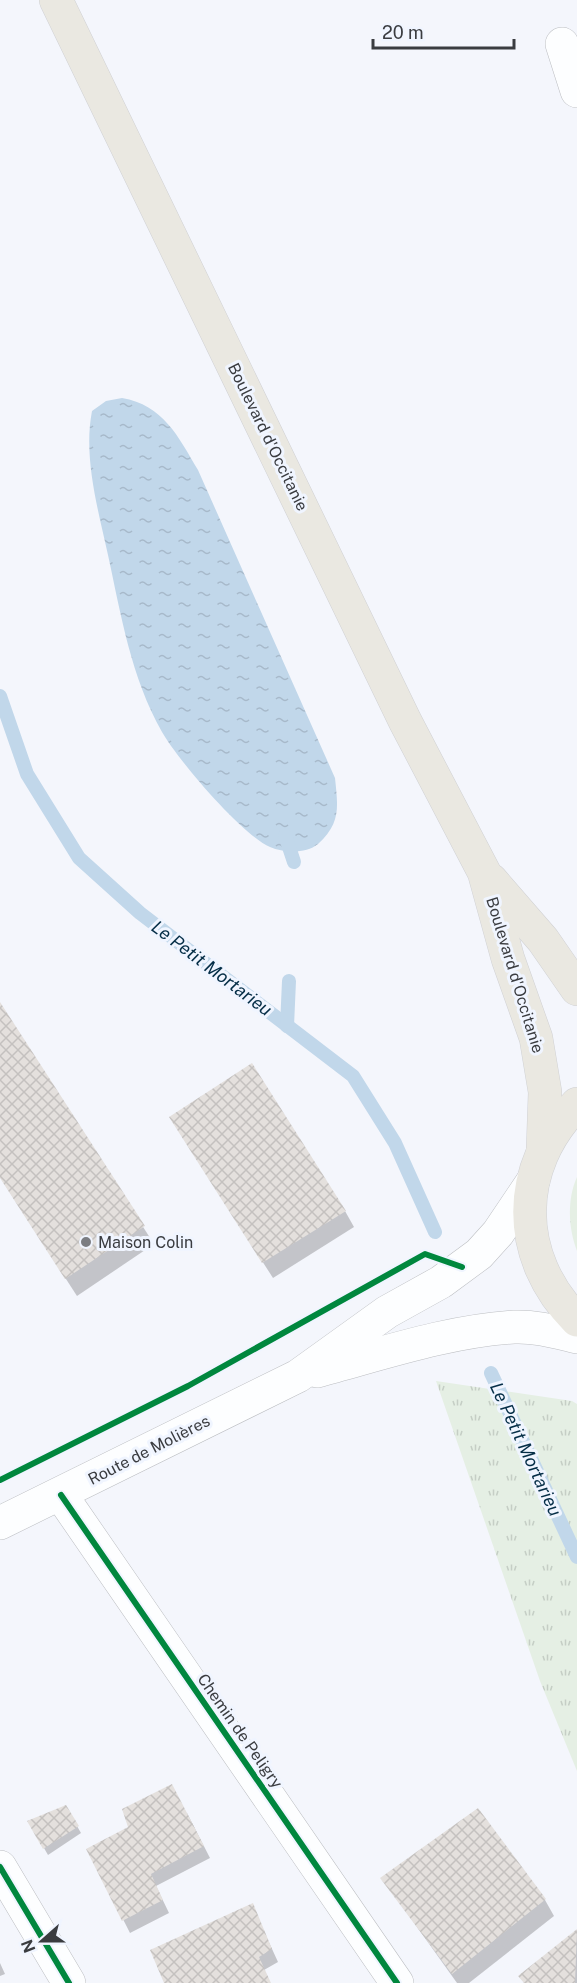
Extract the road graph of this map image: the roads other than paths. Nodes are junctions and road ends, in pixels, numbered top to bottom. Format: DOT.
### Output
graph roads {
  1 [pos="56,0"];
  2 [pos="562,44"];
  3 [pos="577,91"];
  4 [pos="484,872"];
  5 [pos="577,989"];
  6 [pos="577,1104"];
  7 [pos="543,1149"];
  8 [pos="532,1181"];
  9 [pos="577,1320"];
  10 [pos="577,1336"];
  11 [pos="298,1376"];
  12 [pos="61,1495"];
  13 [pos="0,1523"];
  14 [pos="0,1867"];
  15 [pos="69,1983"];
  16 [pos="397,1983"];
  1 -- 4 [label="main road, Boulevard d'Occitanie"];
  2 -- 3 [label="main road"];
  4 -- 5 [label="main road, Boulevard d'Occitanie"];
  4 -- 7 [label="main road, Boulevard d'Occitanie"];
  6 -- 7 [label="main road"];
  7 -- 8 [label="main road"];
  8 -- 9 [label="main road"];
  8 -- 11 [label="main road, Route de Molières"];
  10 -- 11 [label="main road, Route de Molières"];
  11 -- 12 [label="main road, Route de Molières"];
  12 -- 13 [label="main road, Route de Molières"];
  12 -- 16 [label="main road, Chemin de Peligry"];
  14 -- 15 [label="main road"];
}
